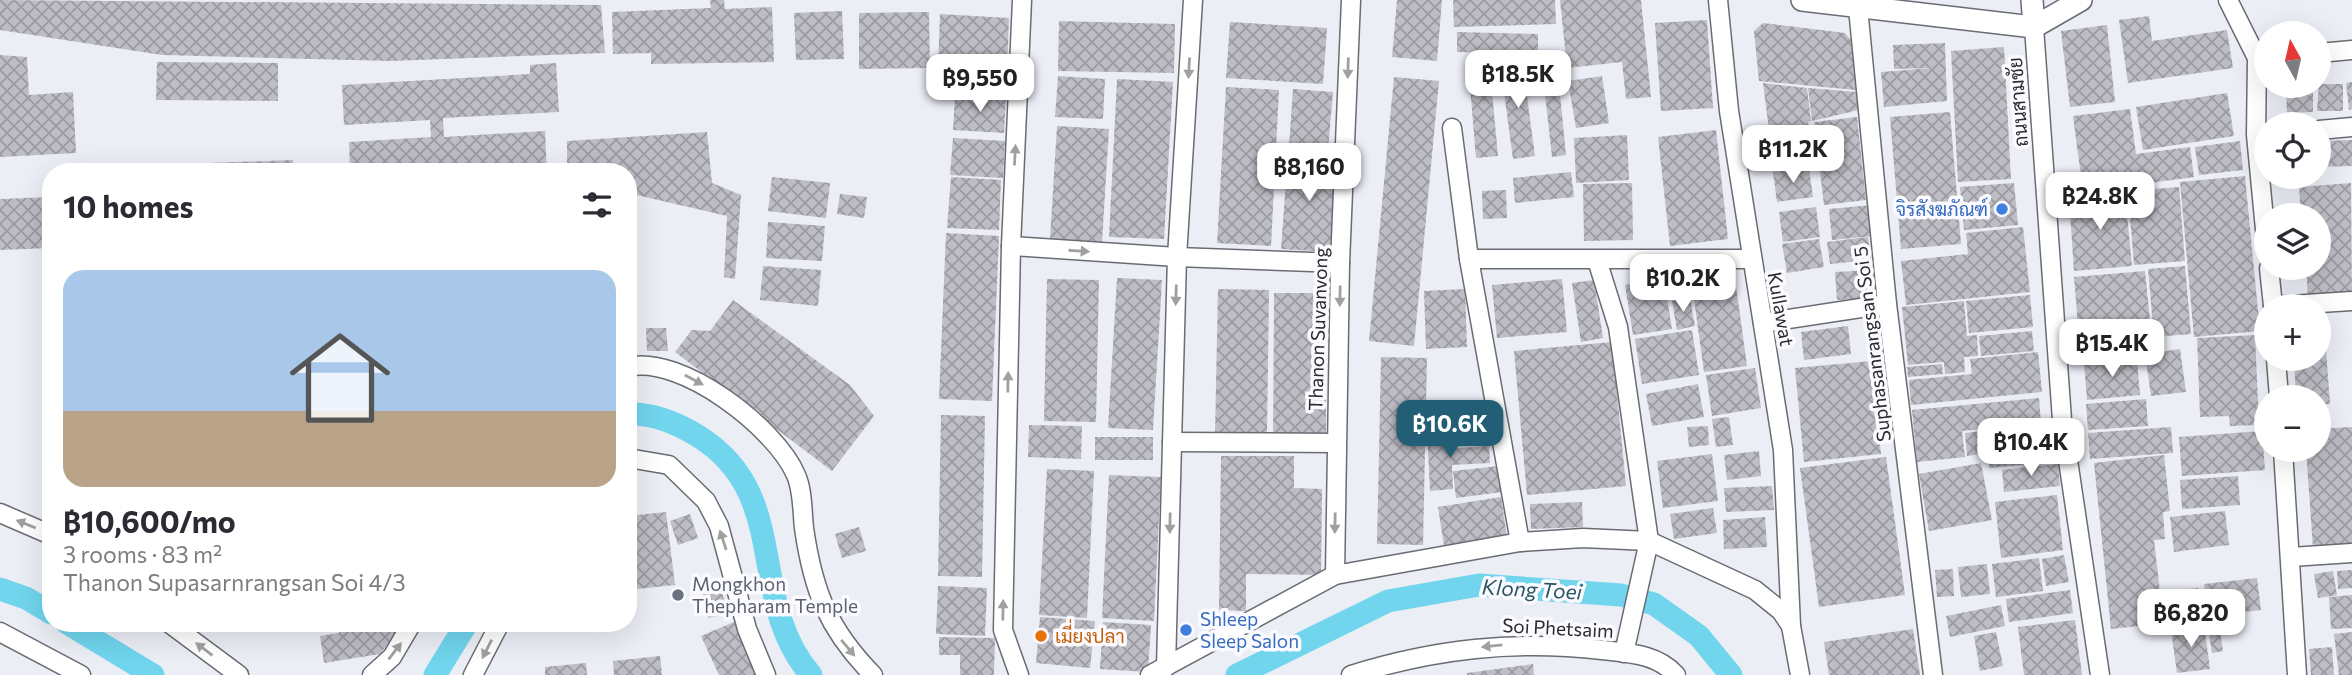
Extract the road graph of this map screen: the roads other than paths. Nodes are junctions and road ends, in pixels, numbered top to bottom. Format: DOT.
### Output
graph roads {
  1 [pos="1022,0"];
  2 [pos="1192,0"];
  3 [pos="1351,0"];
  4 [pos="1718,0"];
  5 [pos="1802,0"];
  6 [pos="2032,0"];
  7 [pos="2081,0"];
  8 [pos="2228,0"];
  9 [pos="1858,8"];
  10 [pos="2034,27"];
  11 [pos="2254,44"];
  12 [pos="2352,50"];
  13 [pos="2331,52"];
  14 [pos="2352,127"];
  15 [pos="1452,128"];
  16 [pos="2331,129"];
  17 [pos="1011,246"];
  18 [pos="1177,257"];
  19 [pos="1751,259"];
  20 [pos="1469,260"];
  21 [pos="1597,260"];
  22 [pos="1340,263"];
  23 [pos="2352,301"];
  24 [pos="2331,302"];
  25 [pos="1887,304"];
  26 [pos="1763,323"];
  27 [pos="637,367"];
  28 [pos="1172,442"];
  29 [pos="1336,443"];
  30 [pos="637,460"];
  31 [pos="2284,462"];
  32 [pos="0,513"];
  33 [pos="42,531"];
  34 [pos="1649,541"];
  35 [pos="1520,542"];
  36 [pos="2352,553"];
  37 [pos="2291,557"];
  38 [pos="1335,575"];
  39 [pos="1791,626"];
  40 [pos="0,632"];
  41 [pos="181,632"];
  42 [pos="407,632"];
  43 [pos="495,632"];
  44 [pos="1623,653"];
  45 [pos="1158,671"];
  46 [pos="81,675"];
  47 [pos="239,675"];
  48 [pos="372,675"];
  49 [pos="473,675"];
  50 [pos="766,675"];
  51 [pos="873,675"];
  52 [pos="1019,675"];
  53 [pos="1351,675"];
  54 [pos="1676,675"];
  55 [pos="1800,675"];
  56 [pos="1933,675"];
  57 [pos="2100,675"];
  58 [pos="2298,675"];
  17 -- 1 [label="street, one-way"];
  2 -- 18 [label="street, one-way"];
  3 -- 22 [label="street, Thanon Suvanvong, one-way"];
  4 -- 19 [label="street, Kullawat"];
  5 -- 9 [label="street"];
  6 -- 10 [label="street"];
  7 -- 10 [label="street"];
  8 -- 11 [label="street"];
  9 -- 10 [label="street"];
  9 -- 25 [label="street, Suphasanrangsan Soi 5"];
  10 -- 57 [label="street, ถนนสามชัย"];
  12 -- 13 [label="street"];
  14 -- 16 [label="street"];
  15 -- 20 [label="street"];
  17 -- 18 [label="street, one-way"];
  52 -- 17 [label="street, one-way"];
  18 -- 22 [label="street"];
  18 -- 28 [label="street, one-way"];
  19 -- 21 [label="street"];
  19 -- 26 [label="street, Kullawat"];
  20 -- 21 [label="street"];
  20 -- 35 [label="street"];
  21 -- 34 [label="street"];
  22 -- 29 [label="street, Thanon Suvanvong, one-way"];
  23 -- 24 [label="street"];
  25 -- 26 [label="street"];
  25 -- 56 [label="street, Suphasanrangsan Soi 5"];
  26 -- 39 [label="street, Kullawat"];
  27 -- 51 [label="street, one-way"];
  28 -- 29 [label="street"];
  28 -- 45 [label="street, one-way"];
  29 -- 38 [label="street, Thanon Suvanvong, one-way"];
  50 -- 30 [label="street, one-way"];
  31 -- 37 [label="street"];
  33 -- 32 [label="street, one-way"];
  34 -- 35 [label="street"];
  34 -- 39 [label="street"];
  34 -- 44 [label="street"];
  35 -- 38 [label="street"];
  36 -- 37 [label="street"];
  37 -- 58 [label="street"];
  38 -- 45 [label="street"];
  39 -- 55 [label="street, Kullawat"];
  40 -- 46 [label="street"];
  47 -- 41 [label="street, one-way"];
  48 -- 42 [label="street, one-way"];
  43 -- 49 [label="street, one-way"];
  44 -- 53 [label="street, Soi Phetsaim, one-way"];
  44 -- 54 [label="street, Soi Phetsaim"];
}
